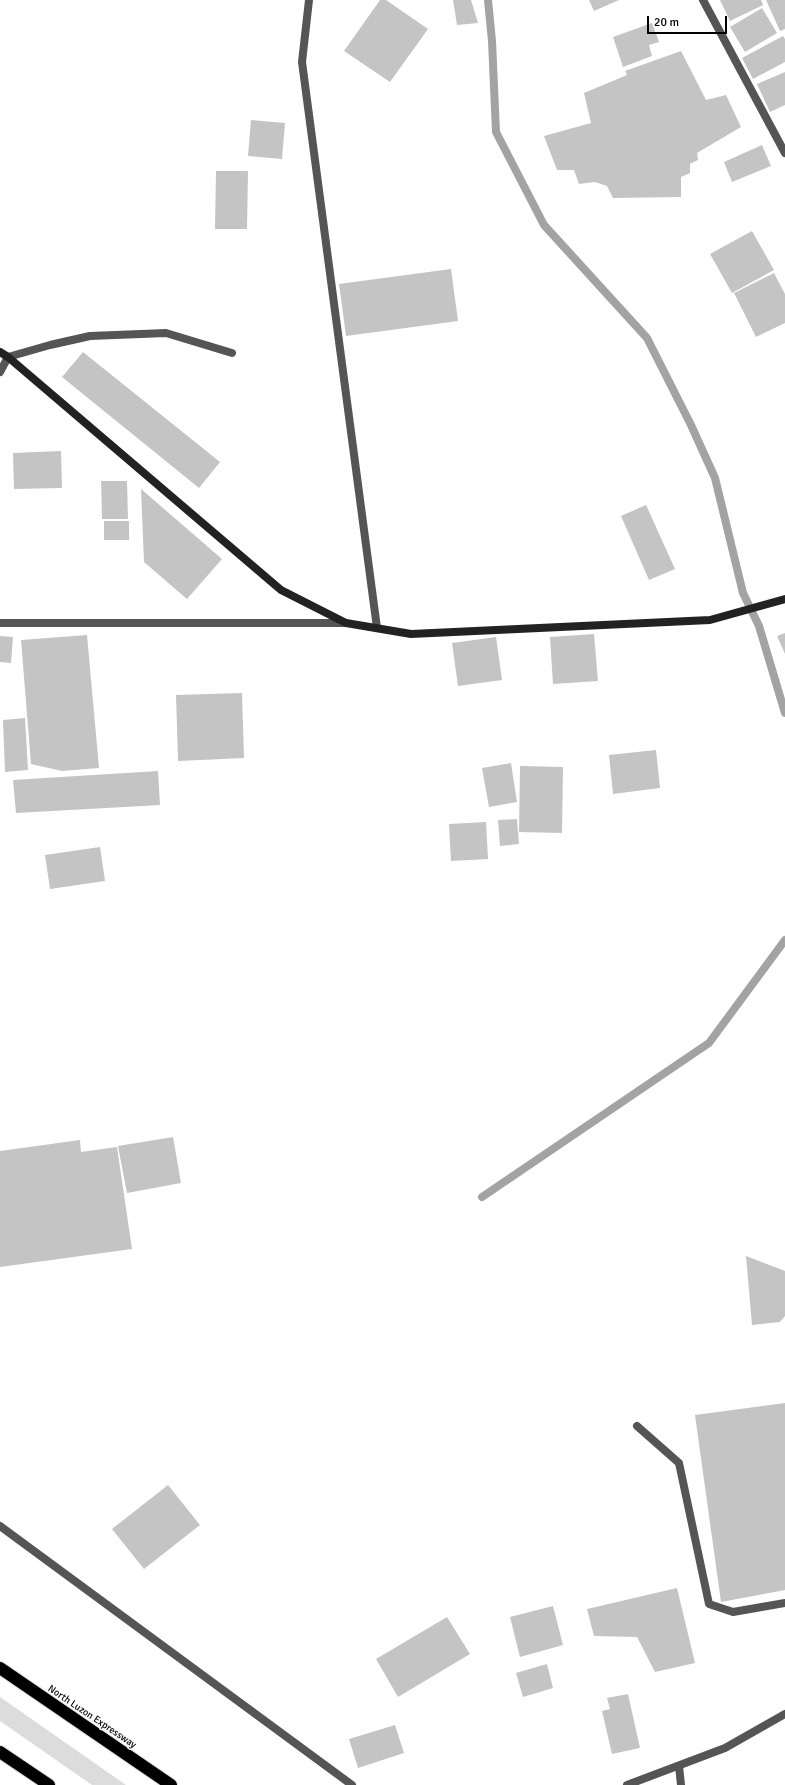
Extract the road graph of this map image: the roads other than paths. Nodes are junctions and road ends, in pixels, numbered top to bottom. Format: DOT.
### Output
graph roads {
  1 [pos="310,0"];
  2 [pos="702,0"];
  3 [pos="785,153"];
  4 [pos="0,352"];
  5 [pos="232,353"];
  6 [pos="8,357"];
  7 [pos="0,372"];
  8 [pos="785,599"];
  9 [pos="0,623"];
  10 [pos="346,623"];
  11 [pos="377,628"];
  12 [pos="637,1426"];
  13 [pos="0,1526"];
  14 [pos="785,1602"];
  15 [pos="0,1668"];
  16 [pos="785,1714"];
  17 [pos="0,1752"];
  18 [pos="678,1766"];
  19 [pos="49,1785"];
  20 [pos="172,1785"];
  21 [pos="352,1785"];
  22 [pos="627,1785"];
  23 [pos="681,1785"];
  1 -- 11 [label="street"];
  2 -- 3 [label="street"];
  4 -- 6 [label="main road"];
  5 -- 6 [label="street"];
  6 -- 7 [label="street"];
  6 -- 10 [label="main road"];
  8 -- 11 [label="main road"];
  9 -- 10 [label="street"];
  10 -- 11 [label="main road"];
  12 -- 14 [label="street"];
  13 -- 21 [label="street"];
  15 -- 20 [label="highway, North Luzon Expressway"];
  16 -- 18 [label="street"];
  17 -- 19 [label="highway"];
  18 -- 22 [label="street"];
  18 -- 23 [label="street"];
}
